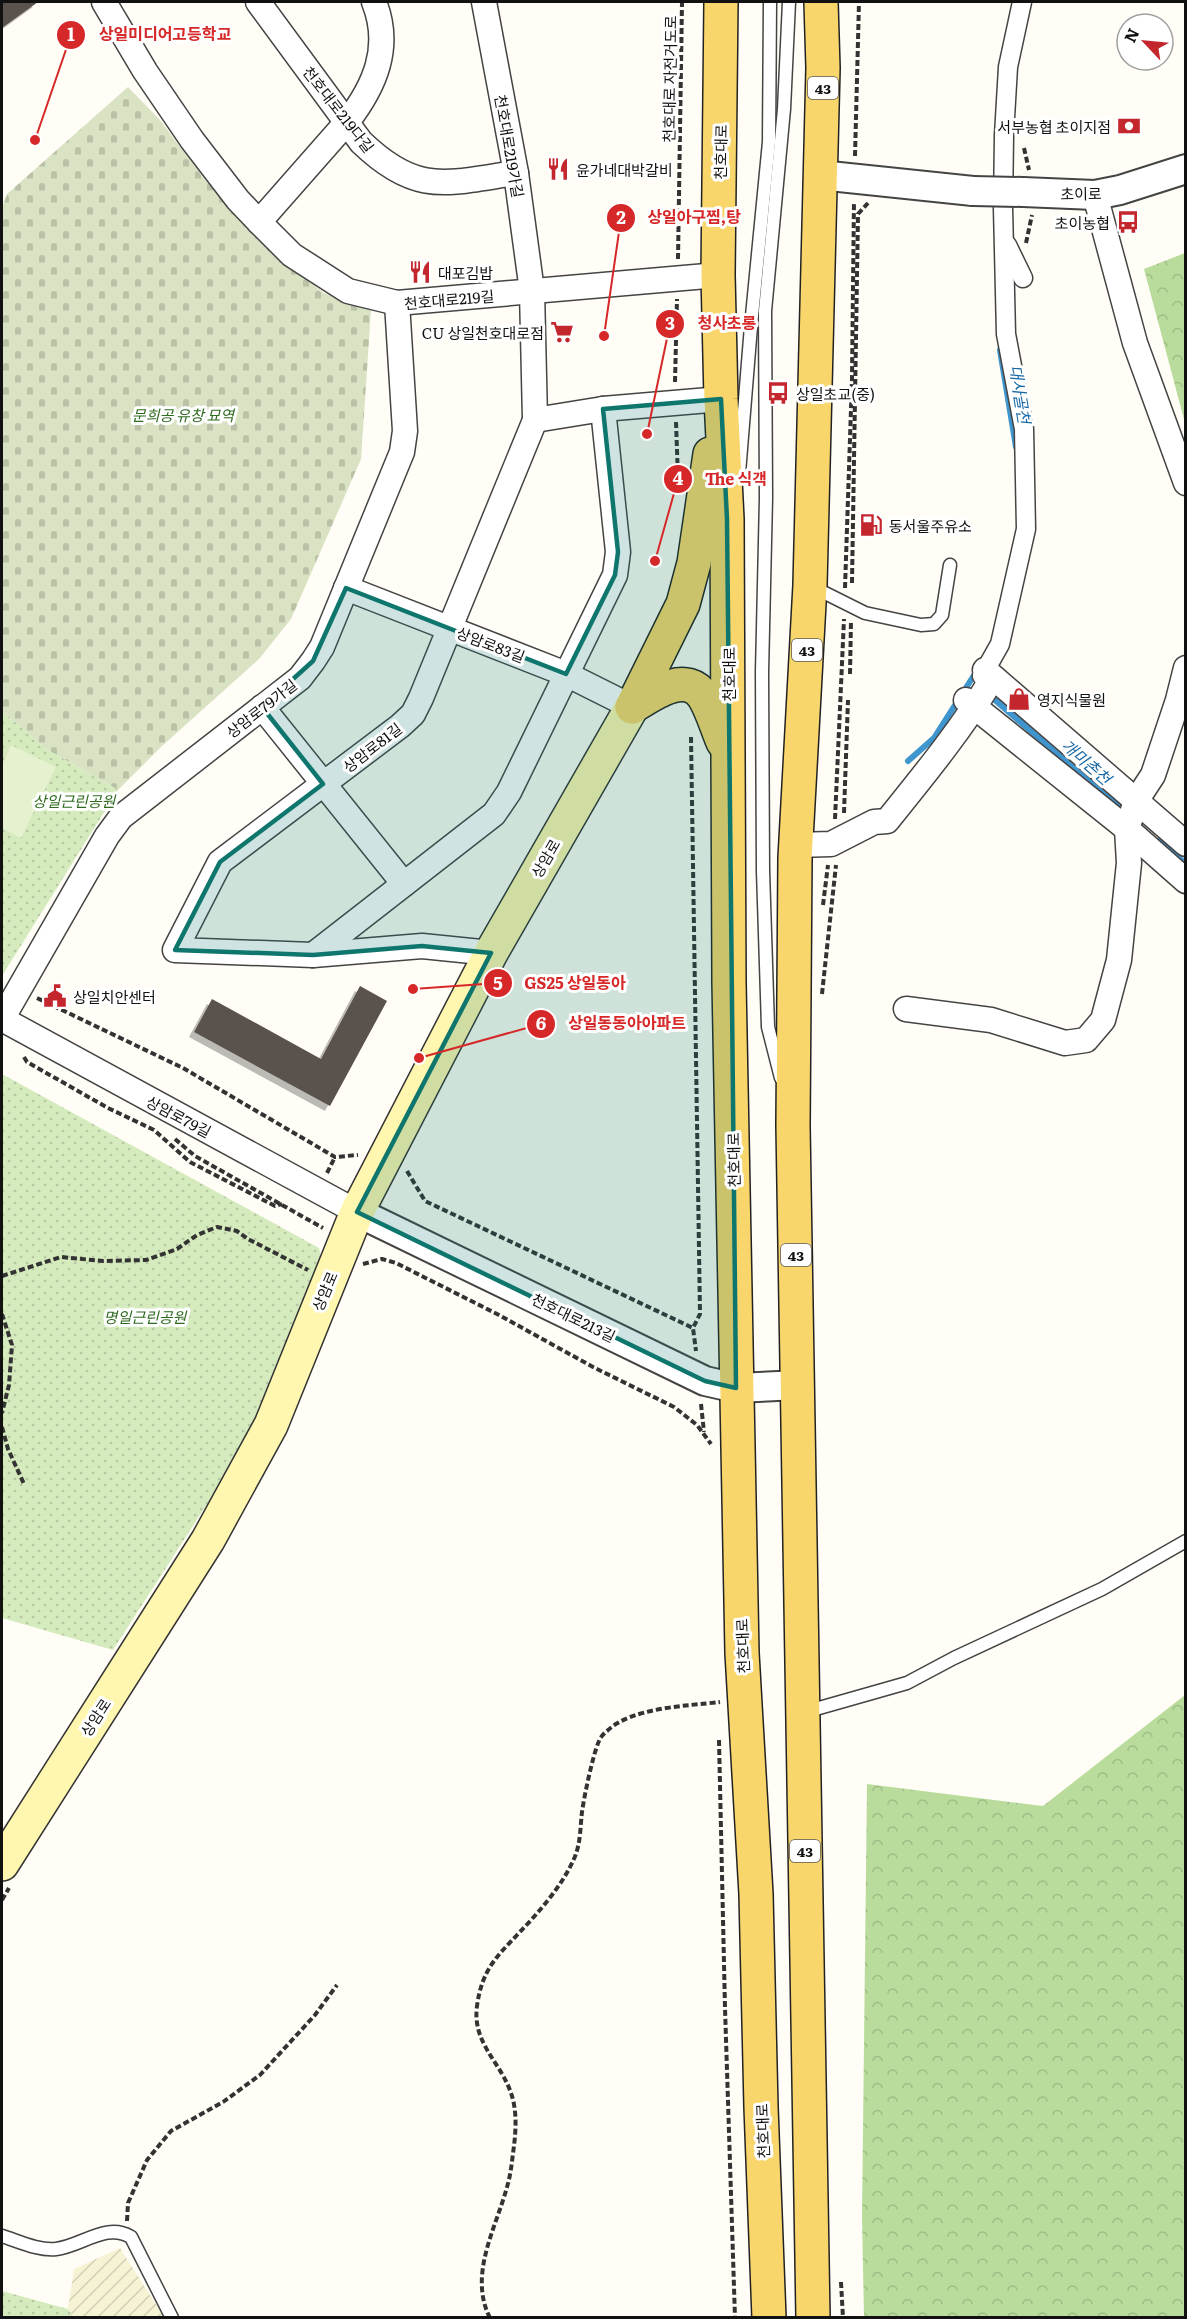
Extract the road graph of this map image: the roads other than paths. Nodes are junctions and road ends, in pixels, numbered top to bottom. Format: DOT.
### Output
graph roads {
  1 [pos="104,2"];
  2 [pos="258,2"];
  3 [pos="374,2"];
  4 [pos="484,2"];
  5 [pos="721,2"];
  6 [pos="770,2"];
  7 [pos="789,2"];
  8 [pos="821,2"];
  9 [pos="1022,2"];
  10 [pos="1018,120"];
  11 [pos="346,122"];
  12 [pos="1004,152"];
  13 [pos="1185,169"];
  14 [pos="516,173"];
  15 [pos="820,175"];
  16 [pos="1095,195"];
  17 [pos="259,222"];
  18 [pos="1004,240"];
  19 [pos="718,275"];
  20 [pos="1023,278"];
  21 [pos="532,291"];
  22 [pos="397,303"];
  23 [pos="721,399"];
  24 [pos="603,409"];
  25 [pos="535,420"];
  26 [pos="1185,483"];
  27 [pos="950,565"];
  28 [pos="810,585"];
  29 [pos="346,588"];
  30 [pos="728,616"];
  31 [pos="450,628"];
  32 [pos="1185,669"];
  33 [pos="566,674"];
  34 [pos="979,689"];
  35 [pos="262,707"];
  36 [pos="632,707"];
  37 [pos="728,754"];
  38 [pos="323,784"];
  39 [pos="1136,801"];
  40 [pos="1127,829"];
  41 [pos="1185,844"];
  42 [pos="796,845"];
  43 [pos="1185,881"];
  44 [pos="404,884"];
  45 [pos="491,953"];
  46 [pos="313,955"];
  47 [pos="906,1009"];
  48 [pos="2,1019"];
  49 [pos="793,1126"];
  50 [pos="357,1212"];
  51 [pos="799,1385"];
  52 [pos="736,1388"];
  53 [pos="1185,1541"];
  54 [pos="803,1712"];
  55 [pos="2,1864"];
  56 [pos="2,2236"];
  57 [pos="172,2318"];
  58 [pos="769,2318"];
  59 [pos="813,2318"];
  1 -- 17 [label="street, 천호대로219길"];
  2 -- 11 [label="street, 천호대로219다길"];
  3 -- 11 [label="street"];
  4 -- 14 [label="street, 천호대로219가길"];
  5 -- 19 [label="main road, 천호대로"];
  6 -- 30 [label="lane"];
  7 -- 49 [label="lane"];
  8 -- 15 [label="main road, 43"];
  9 -- 12 [label="street"];
  10 -- 12 [label="street"];
  11 -- 14 [label="street, 천호대로219다길"];
  11 -- 17 [label="street"];
  12 -- 18 [label="street"];
  13 -- 16 [label="street, 초이로"];
  14 -- 21 [label="street, 천호대로219가길"];
  15 -- 16 [label="street, 초이로, bridge"];
  15 -- 28 [label="main road, 43"];
  16 -- 26 [label="street"];
  17 -- 22 [label="street, 천호대로219길"];
  18 -- 20 [label="street"];
  18 -- 34 [label="street"];
  19 -- 21 [label="street, 천호대로219길"];
  19 -- 23 [label="main road, 천호대로"];
  21 -- 22 [label="street, 천호대로219길"];
  21 -- 25 [label="street, 상암로81길"];
  22 -- 29 [label="street, 상암로79가길"];
  23 -- 24 [label="street"];
  23 -- 30 [label="main road, 천호대로"];
  23 -- 36 [label="main road"];
  24 -- 25 [label="street"];
  24 -- 33 [label="street"];
  25 -- 31 [label="street, 상암로81길"];
  27 -- 28 [label="lane"];
  28 -- 42 [label="main road, 43"];
  29 -- 31 [label="street, 상암로83길"];
  29 -- 35 [label="street, 상암로79가길"];
  30 -- 37 [label="main road, 천호대로"];
  31 -- 33 [label="street, 상암로83길"];
  31 -- 38 [label="street, 상암로81길"];
  32 -- 39 [label="street"];
  33 -- 36 [label="street, 상암로83길"];
  33 -- 44 [label="street"];
  34 -- 39 [label="street"];
  34 -- 40 [label="street"];
  34 -- 42 [label="street"];
  35 -- 38 [label="street"];
  35 -- 48 [label="street, 상암로79가길"];
  36 -- 37 [label="main road"];
  36 -- 45 [label="main road, 상암로"];
  37 -- 52 [label="main road, 천호대로"];
  38 -- 44 [label="street"];
  38 -- 46 [label="street, 상암로81길"];
  39 -- 40 [label="street"];
  39 -- 41 [label="street"];
  40 -- 43 [label="street"];
  40 -- 47 [label="street"];
  42 -- 49 [label="main road, 43"];
  44 -- 46 [label="street"];
  45 -- 46 [label="street, 상암로81길"];
  45 -- 50 [label="main road, 상암로"];
  48 -- 50 [label="street, 상암로79길"];
  49 -- 51 [label="main road, 43"];
  50 -- 52 [label="street, 천호대로213길"];
  50 -- 55 [label="main road, 상암로"];
  51 -- 52 [label="street, 천호대로213길"];
  51 -- 54 [label="main road, 43"];
  52 -- 58 [label="main road, 천호대로"];
  53 -- 54 [label="lane"];
  54 -- 59 [label="main road, 43"];
  56 -- 57 [label="lane"];
}
